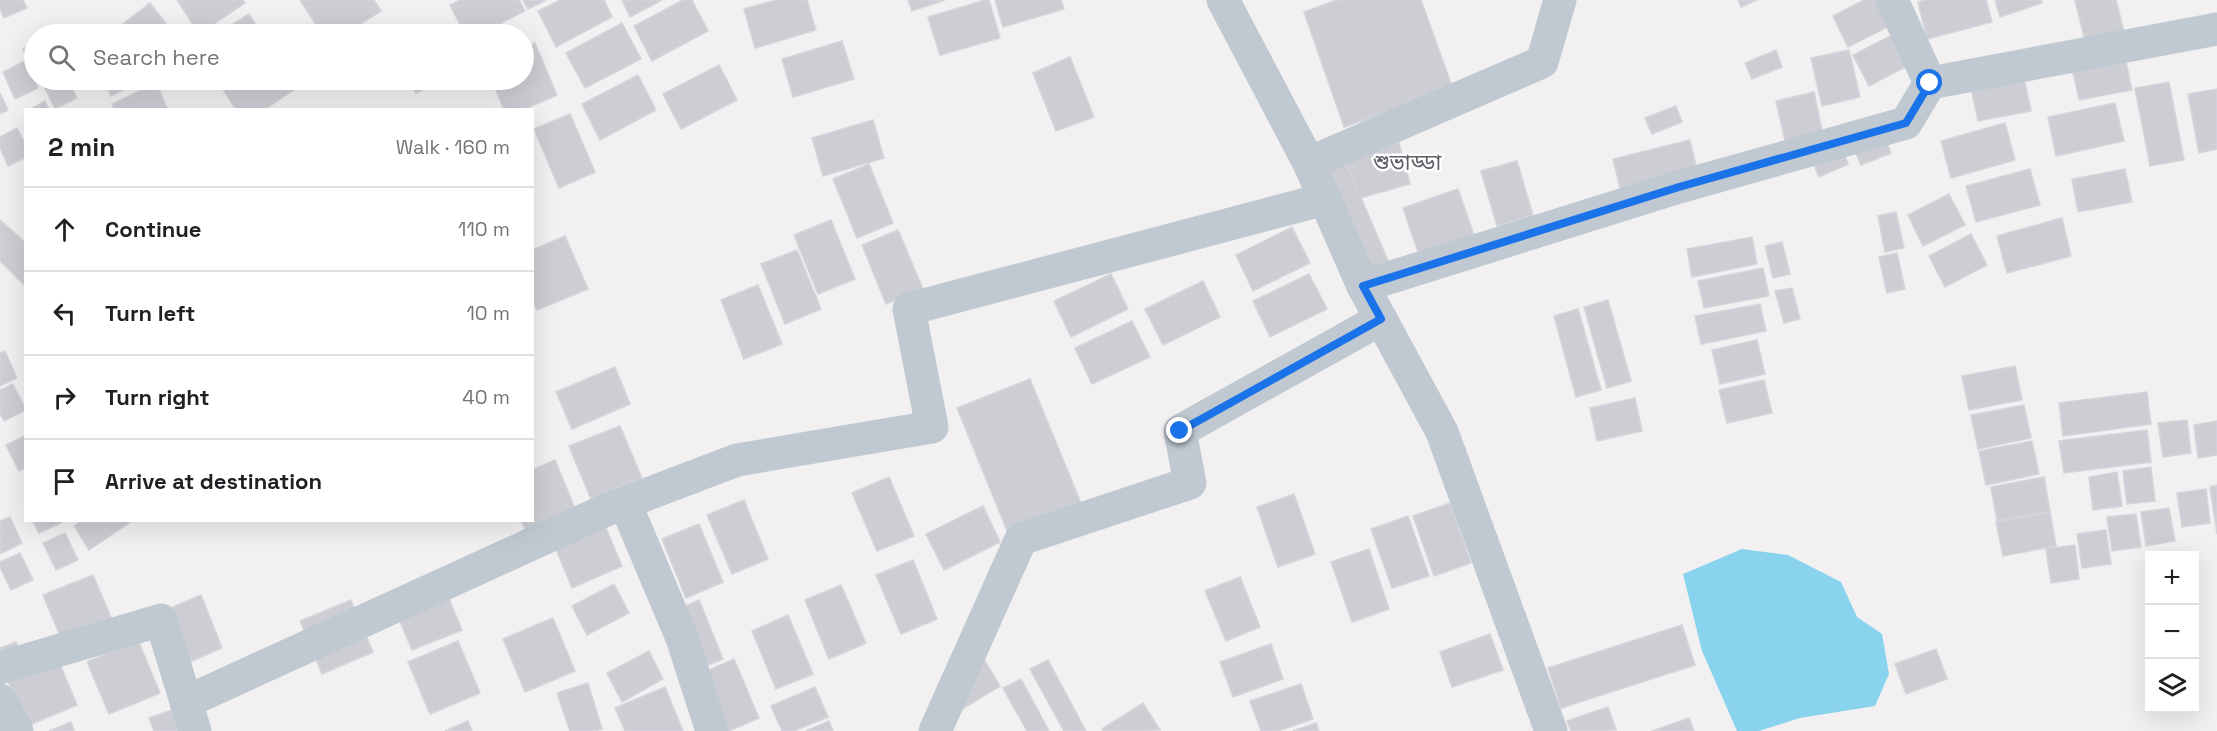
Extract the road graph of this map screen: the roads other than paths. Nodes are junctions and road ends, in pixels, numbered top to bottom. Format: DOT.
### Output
graph roads {
  1 [pos="1223,0"];
  2 [pos="1560,0"];
  3 [pos="1892,0"];
  4 [pos="2217,30"];
  5 [pos="1930,83"];
  6 [pos="1309,163"];
  7 [pos="1325,199"];
  8 [pos="1363,286"];
  9 [pos="1381,319"];
  10 [pos="625,503"];
  11 [pos="0,668"];
  12 [pos="0,700"];
  13 [pos="190,716"];
  14 [pos="16,731"];
  15 [pos="712,731"];
  16 [pos="935,731"];
  17 [pos="1551,731"];
  1 -- 6 [label="street"];
  2 -- 6 [label="street"];
  3 -- 5 [label="street"];
  4 -- 5 [label="street"];
  5 -- 8 [label="street"];
  6 -- 7 [label="street"];
  7 -- 8 [label="street"];
  7 -- 10 [label="street"];
  8 -- 9 [label="street"];
  9 -- 16 [label="street"];
  9 -- 17 [label="street"];
  10 -- 13 [label="street"];
  10 -- 15 [label="street"];
  11 -- 13 [label="street"];
  12 -- 14 [label="street"];
}
